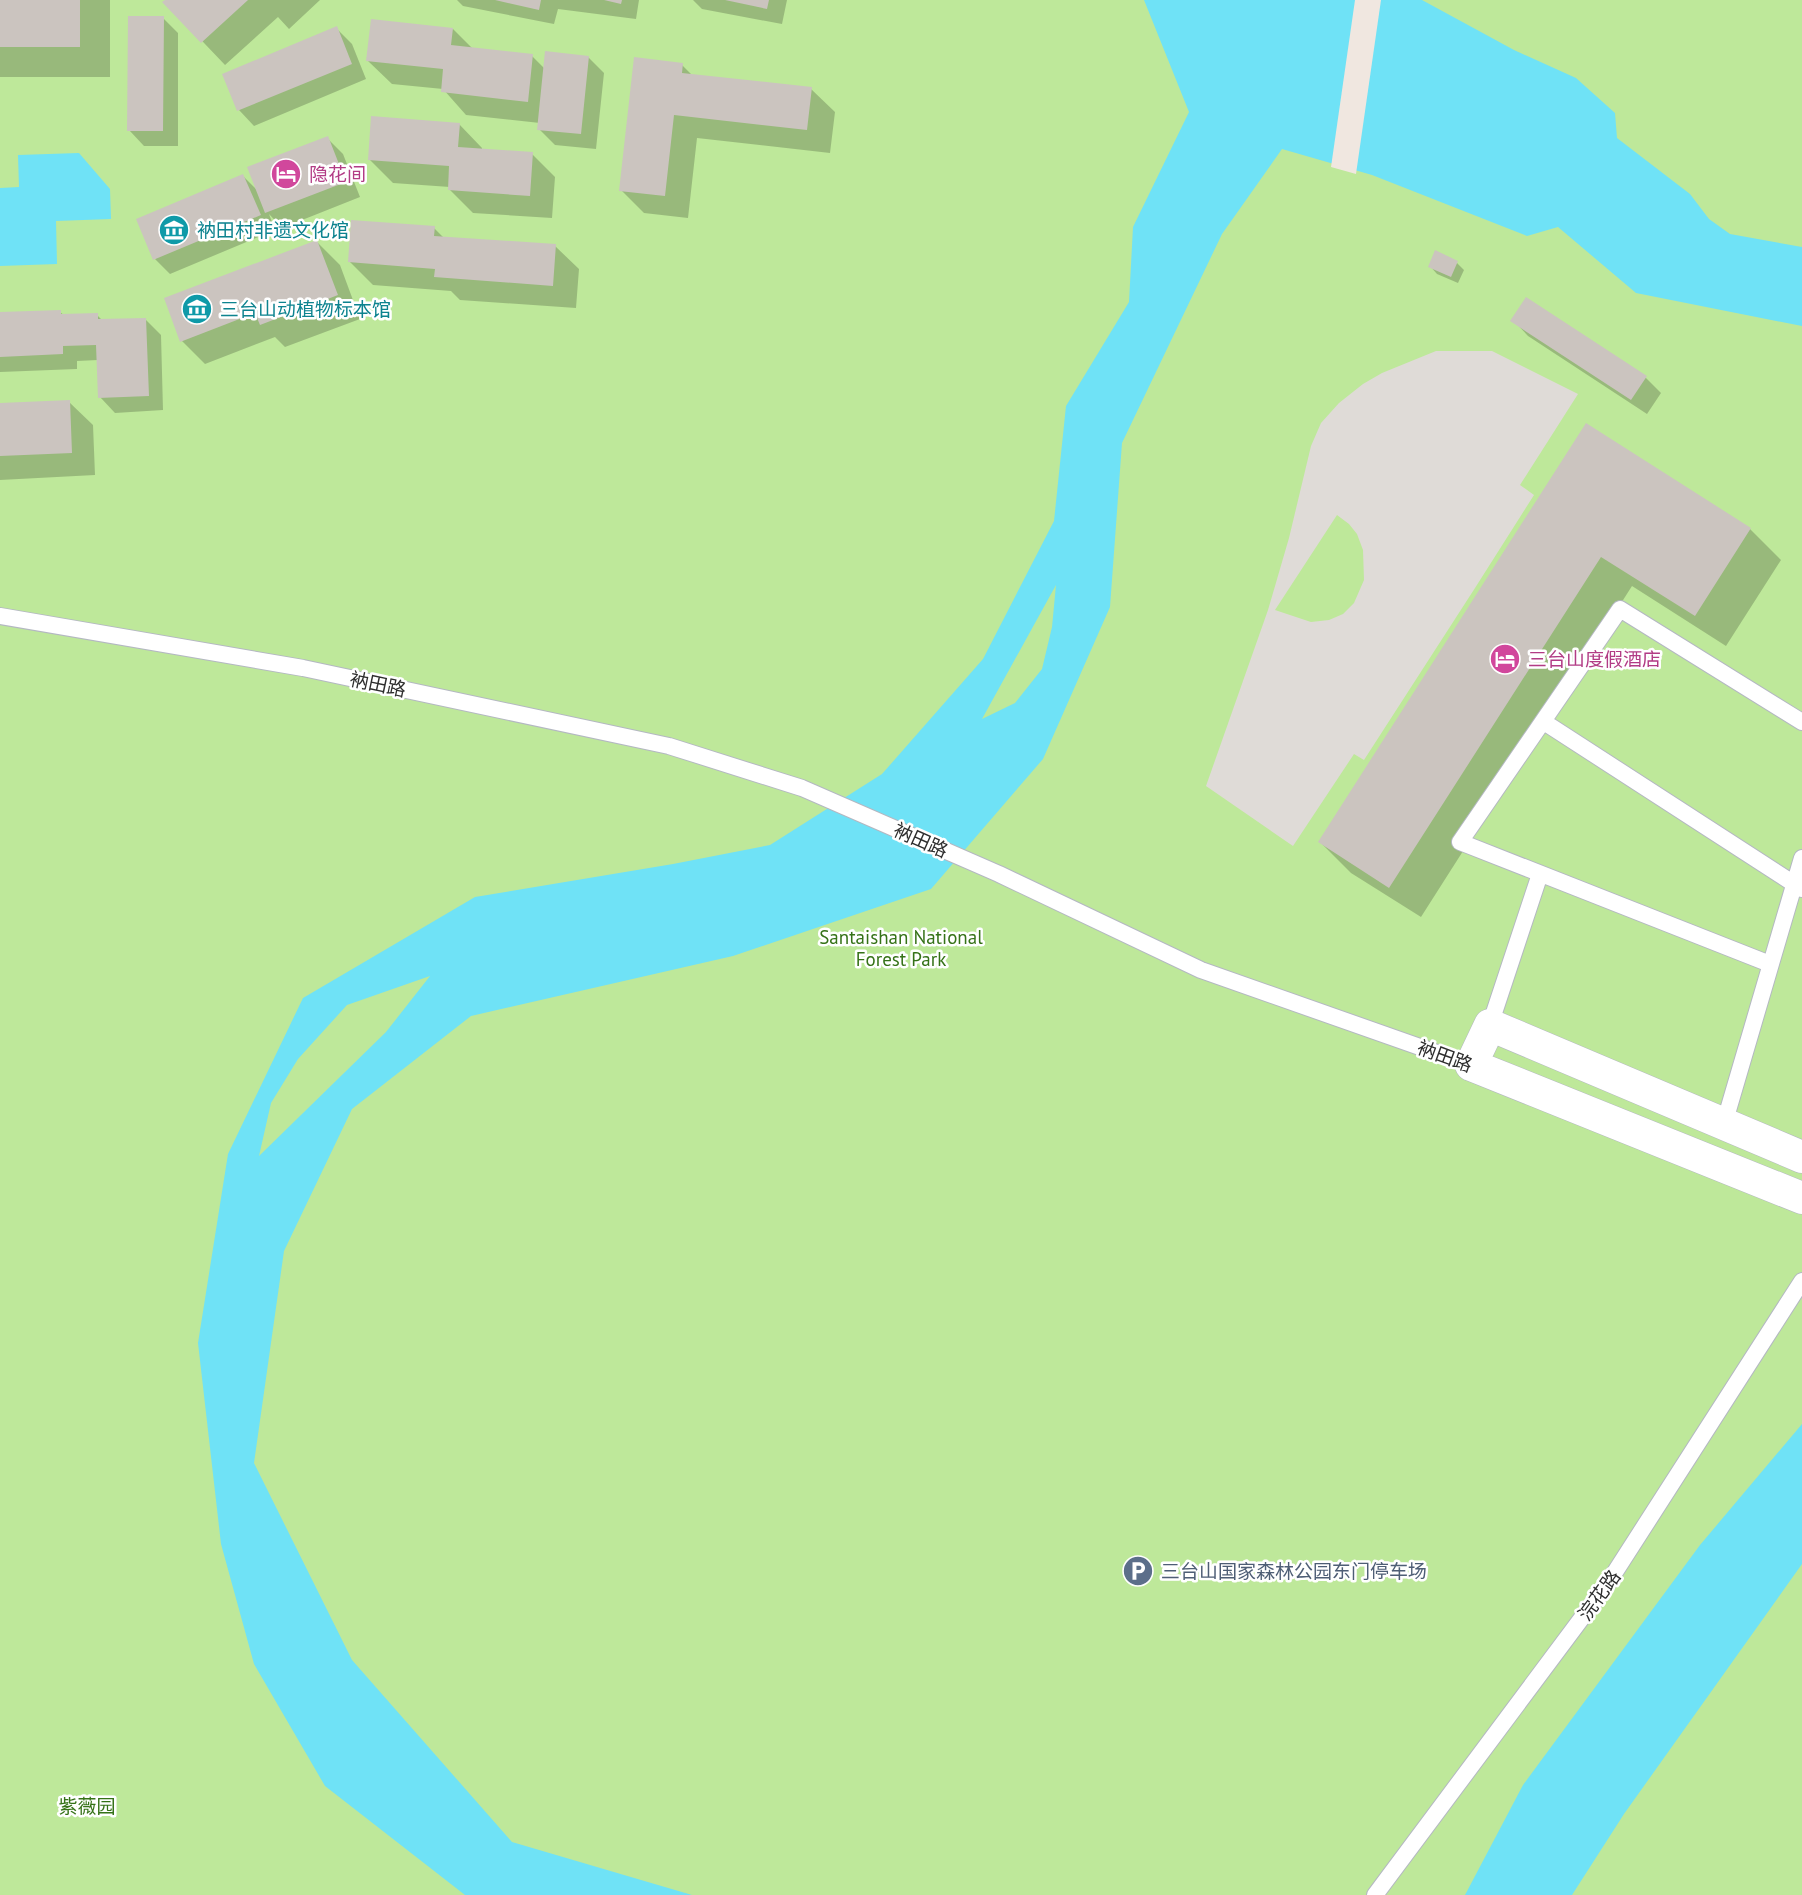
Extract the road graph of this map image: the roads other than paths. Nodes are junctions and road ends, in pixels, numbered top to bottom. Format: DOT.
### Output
graph roads {
  1 [pos="0,616"];
  2 [pos="1544,722"];
  3 [pos="1802,722"];
  4 [pos="1802,858"];
  5 [pos="1540,874"];
  6 [pos="1797,886"];
  7 [pos="1770,964"];
  8 [pos="1490,1026"];
  9 [pos="1471,1065"];
  10 [pos="1724,1124"];
  11 [pos="1802,1157"];
  12 [pos="1802,1198"];
  13 [pos="1802,1281"];
  14 [pos="1375,1895"];
  1 -- 9 [label="lane, 衲田路"];
  2 -- 3 [label="lane"];
  2 -- 5 [label="lane"];
  2 -- 6 [label="lane"];
  4 -- 6 [label="lane"];
  5 -- 7 [label="lane"];
  5 -- 8 [label="lane"];
  6 -- 7 [label="lane"];
  7 -- 10 [label="lane"];
  8 -- 9 [label="street"];
  8 -- 10 [label="street"];
  9 -- 12 [label="street, 衲田路"];
  10 -- 11 [label="street"];
  13 -- 14 [label="lane, 浣花路"];
}
